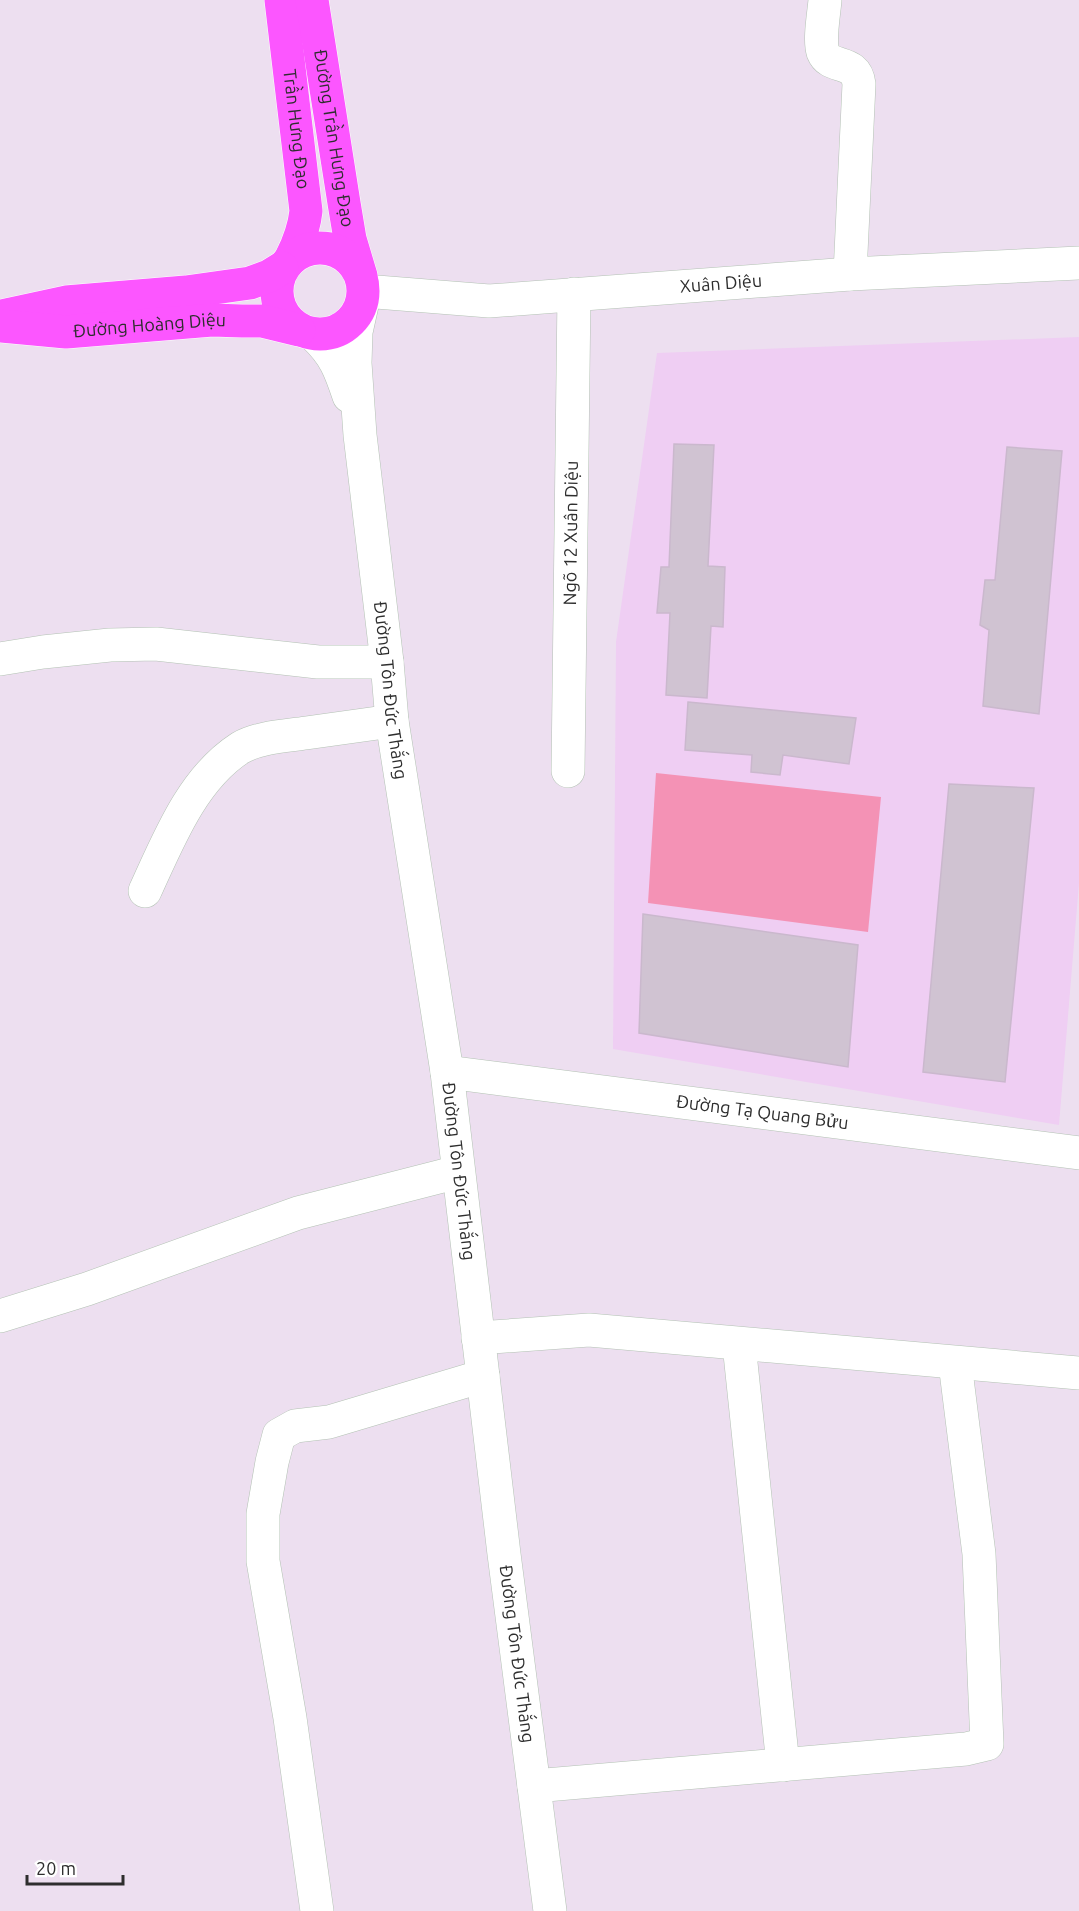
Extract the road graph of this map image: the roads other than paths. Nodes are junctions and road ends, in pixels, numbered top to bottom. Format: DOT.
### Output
graph roads {
  1 [pos="281,0"];
  2 [pos="312,0"];
  3 [pos="825,0"];
  4 [pos="287,263"];
  5 [pos="1079,263"];
  6 [pos="850,274"];
  7 [pos="362,290"];
  8 [pos="574,294"];
  9 [pos="0,317"];
  10 [pos="0,326"];
  11 [pos="306,332"];
  12 [pos="360,435"];
  13 [pos="0,659"];
  14 [pos="387,662"];
  15 [pos="392,721"];
  16 [pos="568,771"];
  17 [pos="145,891"];
  18 [pos="447,1072"];
  19 [pos="1079,1152"];
  20 [pos="458,1172"];
  21 [pos="0,1316"];
  22 [pos="478,1338"];
  23 [pos="739,1344"];
  24 [pos="955,1363"];
  25 [pos="1079,1373"];
  26 [pos="483,1376"];
  27 [pos="783,1765"];
  28 [pos="534,1786"];
  29 [pos="317,1911"];
  30 [pos="550,1911"];
  1 -- 4 [label="main road, Trần Hưng Đạo"];
  2 -- 7 [label="main road, Đường Trần Hưng Đạo"];
  3 -- 6 [label="street"];
  4 -- 7 [label="main road"];
  4 -- 9 [label="main road, Đường Hoàng Diệu"];
  4 -- 11 [label="main road"];
  5 -- 6 [label="street, Xuân Diệu"];
  6 -- 8 [label="street, Xuân Diệu"];
  7 -- 8 [label="street, Xuân Diệu"];
  7 -- 11 [label="main road"];
  7 -- 12 [label="street"];
  8 -- 16 [label="street, Ngõ 12 Xuân Diệu"];
  10 -- 11 [label="main road, Đường Hoàng Diệu"];
  11 -- 12 [label="street"];
  12 -- 14 [label="street, Đường Tôn Đức Thắng"];
  13 -- 14 [label="street"];
  14 -- 15 [label="street, Đường Tôn Đức Thắng"];
  15 -- 17 [label="street"];
  15 -- 18 [label="street, Đường Tôn Đức Thắng"];
  18 -- 19 [label="street, Đường Tạ Quang Bửu"];
  18 -- 20 [label="street, Đường Tôn Đức Thắng"];
  20 -- 21 [label="street"];
  20 -- 22 [label="street, Đường Tôn Đức Thắng"];
  22 -- 23 [label="street"];
  22 -- 26 [label="street, Đường Tôn Đức Thắng"];
  23 -- 24 [label="street"];
  23 -- 27 [label="street"];
  24 -- 25 [label="street"];
  24 -- 27 [label="street"];
  26 -- 28 [label="street, Đường Tôn Đức Thắng"];
  26 -- 29 [label="street"];
  27 -- 28 [label="street"];
  28 -- 30 [label="street, Đường Tôn Đức Thắng"];
}
